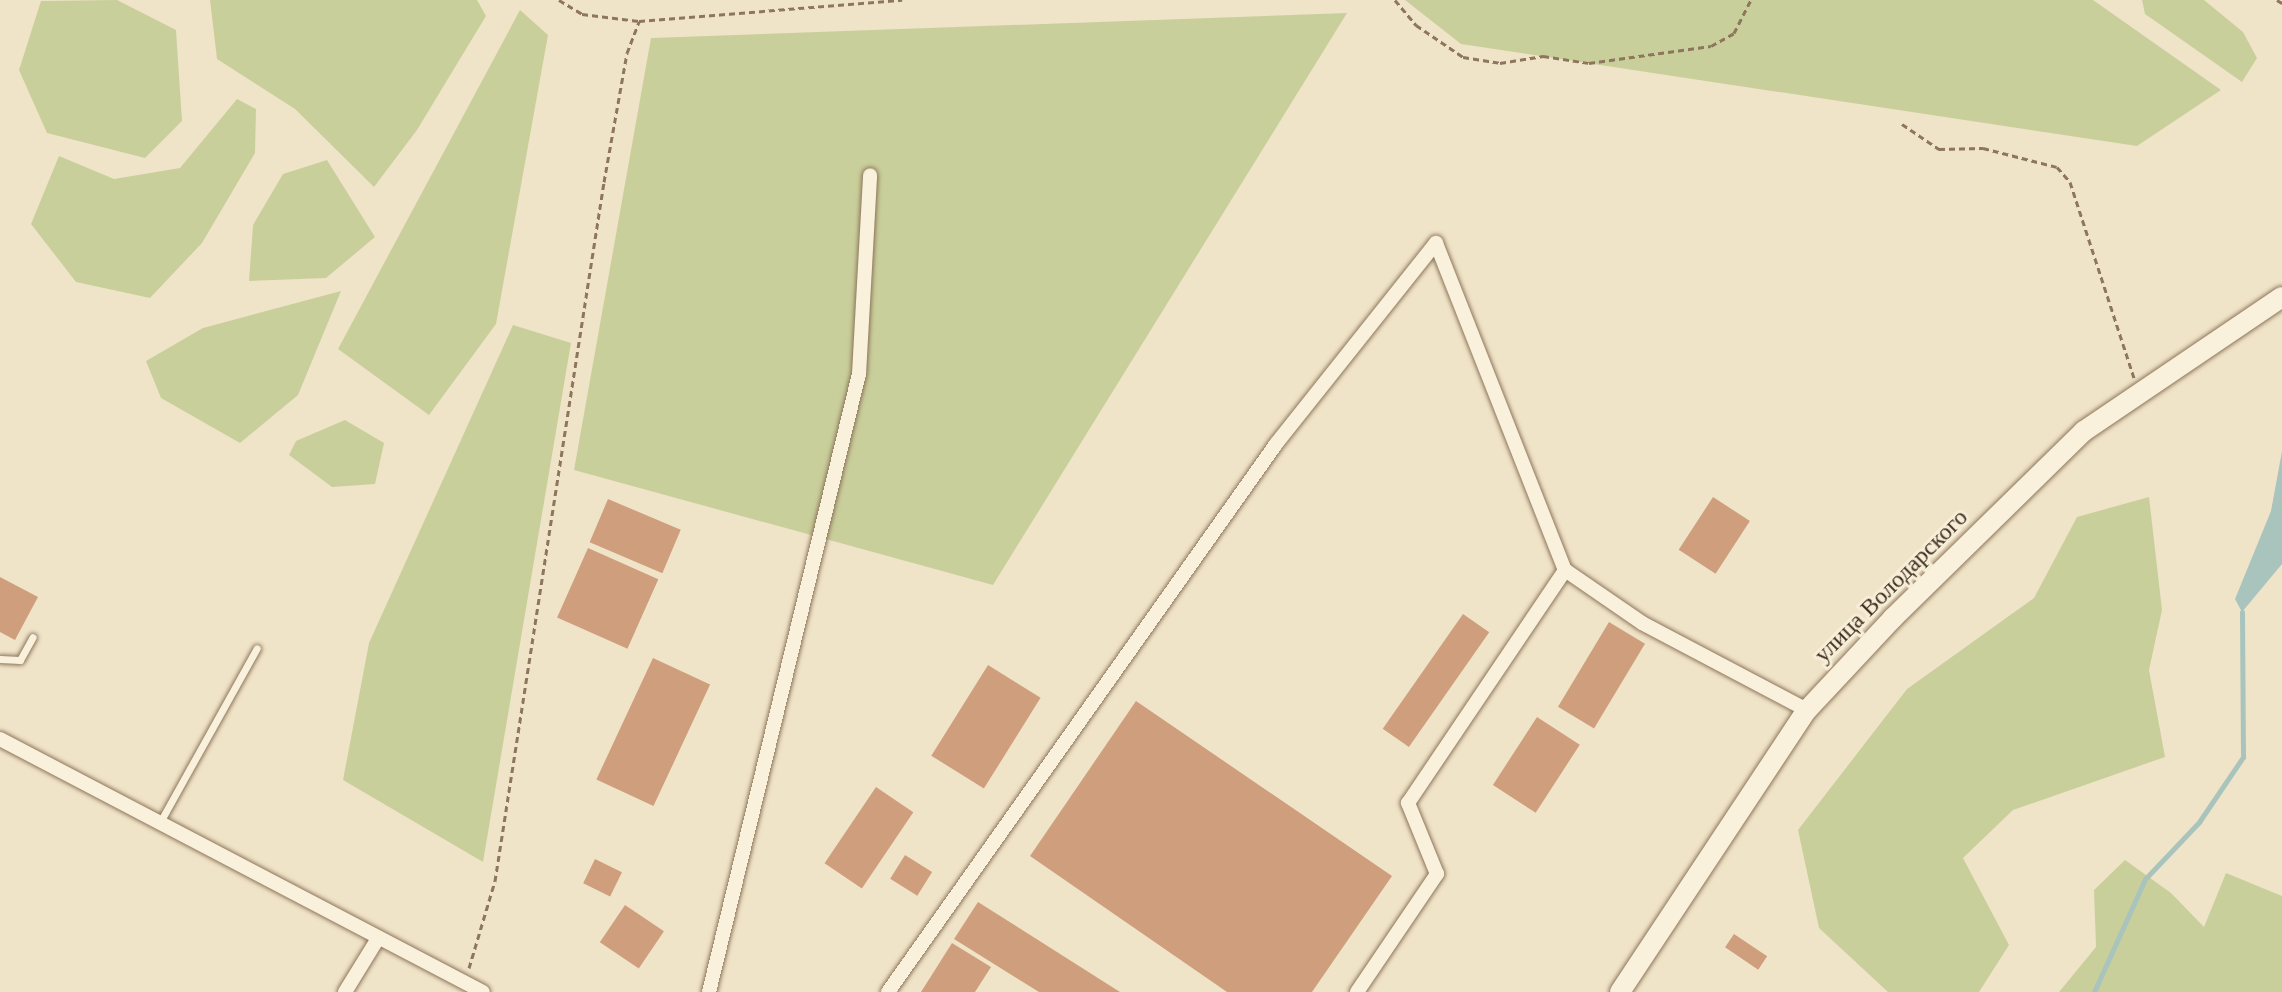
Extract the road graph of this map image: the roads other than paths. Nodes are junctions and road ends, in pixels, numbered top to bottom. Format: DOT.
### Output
graph roads {
  1 [pos="870,175"];
  2 [pos="2282,297"];
  3 [pos="1565,570"];
  4 [pos="33,637"];
  5 [pos="257,648"];
  6 [pos="0,659"];
  7 [pos="1807,710"];
  8 [pos="0,739"];
  9 [pos="159,824"];
  10 [pos="377,940"];
  11 [pos="345,992"];
  12 [pos="483,992"];
  13 [pos="709,992"];
  14 [pos="888,992"];
  15 [pos="1357,992"];
  16 [pos="1620,992"];
  1 -- 13 [label="street"];
  2 -- 7 [label="main road, улица Володарского"];
  3 -- 7 [label="street"];
  3 -- 14 [label="street"];
  3 -- 15 [label="street"];
  4 -- 6 [label="lane"];
  5 -- 9 [label="lane"];
  7 -- 16 [label="main road, улица Володарского"];
  8 -- 9 [label="street"];
  9 -- 10 [label="street"];
  10 -- 11 [label="street"];
  10 -- 12 [label="street"];
}
